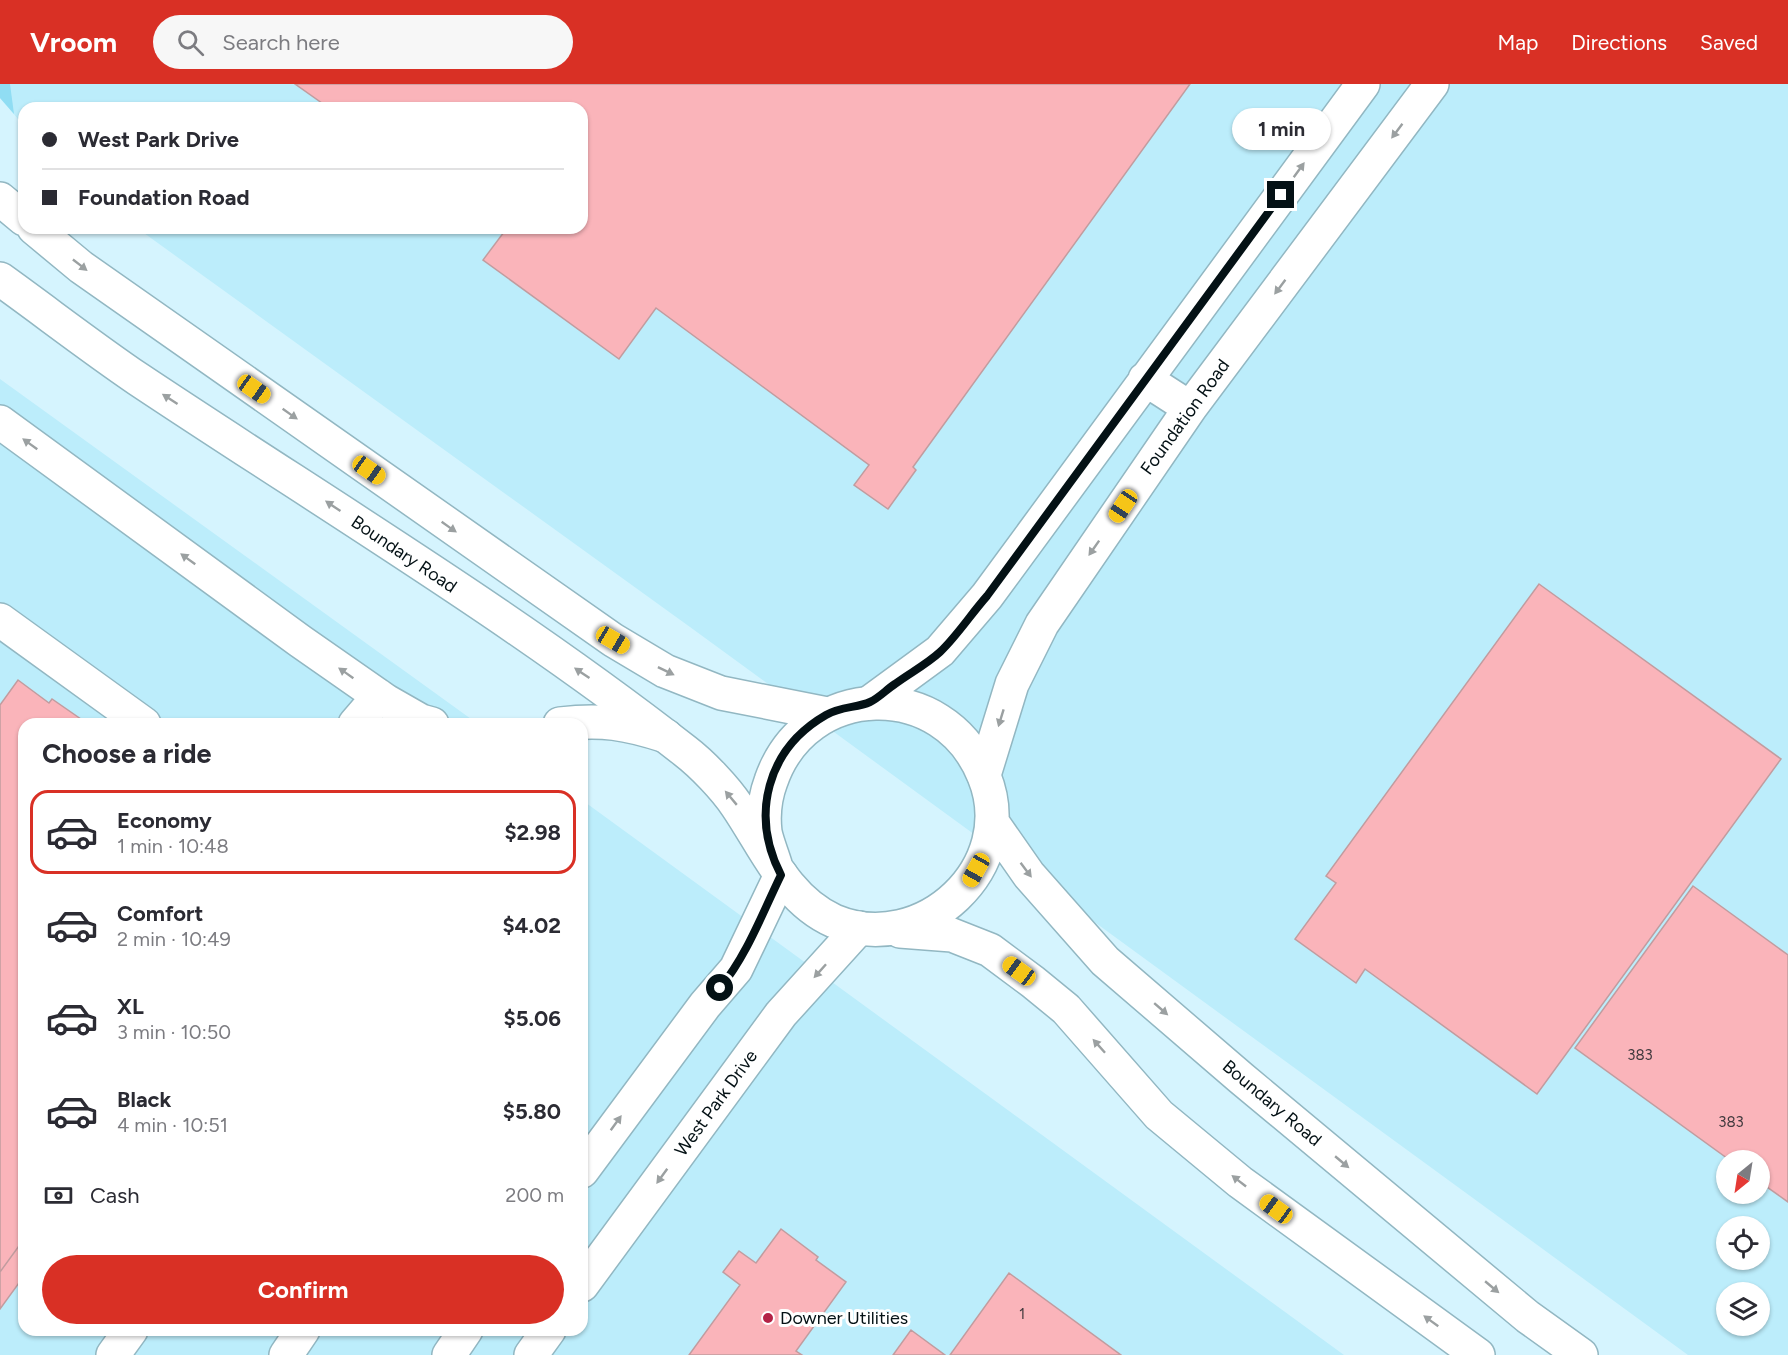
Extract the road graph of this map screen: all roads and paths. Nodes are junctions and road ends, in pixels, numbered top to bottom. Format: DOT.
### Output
graph roads {
  1 [pos="1363,84"];
  2 [pos="1432,84"];
  3 [pos="0,199"];
  4 [pos="18,214"];
  5 [pos="41,234"];
  6 [pos="0,279"];
  7 [pos="1145,379"];
  8 [pos="1190,408"];
  9 [pos="0,422"];
  10 [pos="0,620"];
  11 [pos="379,696"];
  12 [pos="869,703"];
  13 [pos="827,714"];
  14 [pos="136,718"];
  15 [pos="360,718"];
  16 [pos="416,718"];
  17 [pos="588,721"];
  18 [pos="666,736"];
  19 [pos="984,776"];
  20 [pos="992,822"];
  21 [pos="778,870"];
  22 [pos="869,928"];
  23 [pos="588,1163"];
  24 [pos="588,1277"];
  25 [pos="127,1336"];
  26 [pos="299,1336"];
  27 [pos="462,1336"];
  28 [pos="545,1336"];
  29 [pos="113,1355"];
  30 [pos="285,1355"];
  31 [pos="448,1355"];
  32 [pos="531,1355"];
  33 [pos="1478,1355"];
  34 [pos="1581,1355"];
  7 -- 1 [label="main road, one-way"];
  2 -- 8 [label="main road, Foundation Road, one-way"];
  3 -- 4 [label="main road"];
  5 -- 13 [label="main road, one-way"];
  18 -- 6 [label="main road, Boundary Road, one-way"];
  7 -- 8 [label="main road"];
  7 -- 12 [label="main road"];
  8 -- 19 [label="main road, Foundation Road, one-way"];
  11 -- 9 [label="main road, one-way"];
  10 -- 14 [label="main road"];
  11 -- 15 [label="main road"];
  11 -- 16 [label="main road"];
  12 -- 13 [label="main road"];
  12 -- 19 [label="main road"];
  13 -- 21 [label="main road"];
  17 -- 18 [label="main road"];
  21 -- 18 [label="main road, Boundary Road, one-way"];
  19 -- 20 [label="main road"];
  20 -- 22 [label="main road"];
  20 -- 34 [label="main road, Boundary Road, one-way"];
  21 -- 22 [label="main road, Boundary Road"];
  23 -- 21 [label="main road, one-way"];
  22 -- 24 [label="main road, West Park Drive, one-way"];
  33 -- 22 [label="main road, one-way"];
  25 -- 29 [label="main road"];
  26 -- 30 [label="main road"];
  27 -- 31 [label="main road"];
  28 -- 32 [label="main road"];
}
